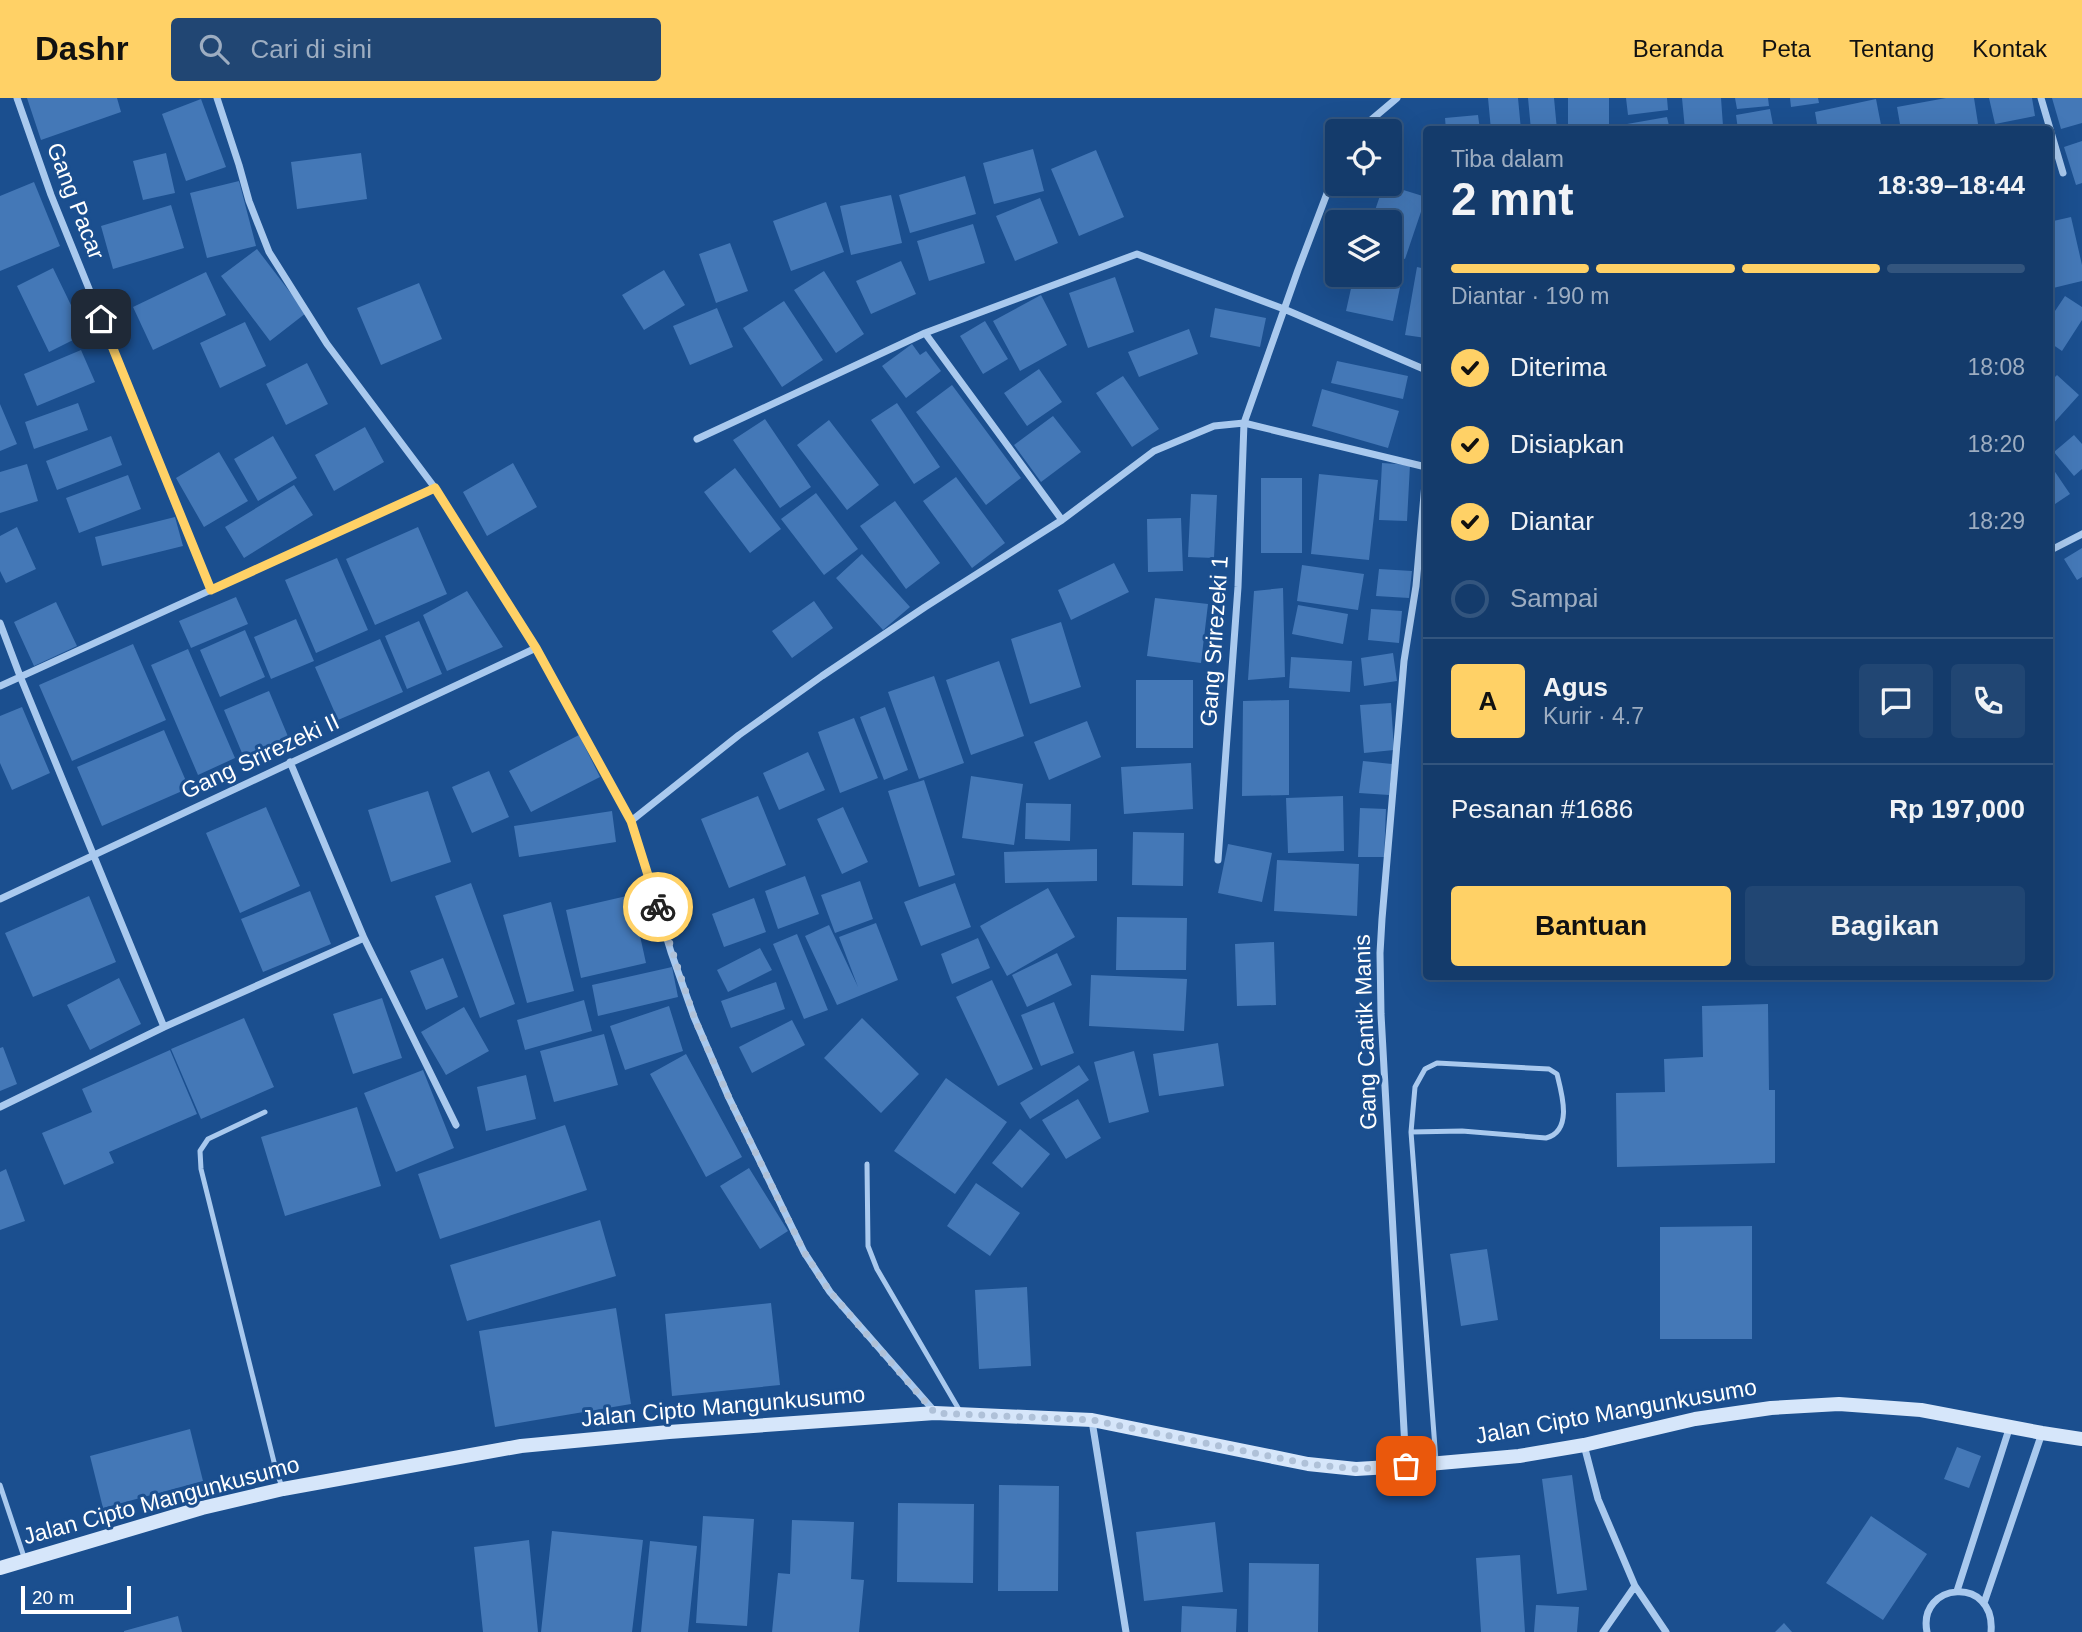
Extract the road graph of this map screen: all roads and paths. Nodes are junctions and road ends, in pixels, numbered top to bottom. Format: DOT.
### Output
graph roads {
  1 [pos="18,98"];
  2 [pos="216,98"];
  3 [pos="1397,98"];
  4 [pos="2041,98"];
  5 [pos="1372,119"];
  6 [pos="2049,126"];
  7 [pos="2053,139"];
  8 [pos="2063,173"];
  9 [pos="1326,196"];
  10 [pos="1284,309"];
  11 [pos="925,333"];
  12 [pos="1423,369"];
  13 [pos="1244,423"];
  14 [pos="697,439"];
  15 [pos="1423,466"];
  16 [pos="435,488"];
  17 [pos="1423,506"];
  18 [pos="1062,520"];
  19 [pos="2082,534"];
  20 [pos="2053,549"];
  21 [pos="211,590"];
  22 [pos="0,623"];
  23 [pos="536,648"];
  24 [pos="20,677"];
  25 [pos="0,686"];
  26 [pos="290,762"];
  27 [pos="631,821"];
  28 [pos="94,855"];
  29 [pos="1218,860"];
  30 [pos="0,898"];
  31 [pos="363,938"];
  32 [pos="164,1027"];
  33 [pos="0,1107"];
  34 [pos="265,1112"];
  35 [pos="456,1125"];
  36 [pos="1411,1132"];
  37 [pos="867,1164"];
  38 [pos="935,1413"];
  39 [pos="961,1414"];
  40 [pos="1092,1420"];
  41 [pos="2010,1426"];
  42 [pos="2042,1433"];
  43 [pos="2082,1438"];
  44 [pos="1584,1445"];
  45 [pos="1436,1463"];
  46 [pos="1406,1466"];
  47 [pos="0,1485"];
  48 [pos="283,1489"];
  49 [pos="25,1560"];
  50 [pos="0,1568"];
  51 [pos="1635,1586"];
  52 [pos="1957,1591"];
  53 [pos="1984,1603"];
  54 [pos="1126,1632"];
  55 [pos="1603,1632"];
  56 [pos="1666,1632"];
  57 [pos="1927,1632"];
  58 [pos="1991,1632"];
  1 -- 21 [label="street, Gang Pacar"];
  2 -- 16 [label="street"];
  3 -- 5 [label="street"];
  4 -- 6 [label="street"];
  7 -- 8 [label="street"];
  9 -- 10 [label="street, Gang Srirezeki 1"];
  10 -- 11 [label="street"];
  10 -- 12 [label="street"];
  10 -- 13 [label="street, Gang Srirezeki 1"];
  11 -- 14 [label="street"];
  11 -- 18 [label="street"];
  13 -- 15 [label="street"];
  13 -- 18 [label="street"];
  13 -- 29 [label="street, Gang Srirezeki 1"];
  16 -- 21 [label="street"];
  16 -- 23 [label="street"];
  17 -- 46 [label="street, Gang Cantik Manis"];
  18 -- 27 [label="street"];
  19 -- 20 [label="street"];
  21 -- 24 [label="street"];
  22 -- 24 [label="street"];
  23 -- 26 [label="street, Gang Srirezeki II"];
  23 -- 27 [label="street"];
  24 -- 25 [label="street"];
  24 -- 28 [label="street"];
  26 -- 28 [label="street, Gang Srirezeki II"];
  26 -- 31 [label="street"];
  27 -- 38 [label="street"];
  28 -- 30 [label="street, Gang Srirezeki II"];
  28 -- 32 [label="street"];
  31 -- 32 [label="street"];
  31 -- 35 [label="street"];
  32 -- 33 [label="street"];
  34 -- 48 [label="lane"];
  36 -- 36 [label="lane"];
  36 -- 45 [label="lane"];
  37 -- 39 [label="lane"];
  38 -- 39 [label="street, Jalan Cipto Mangunkusumo"];
  38 -- 48 [label="street, Jalan Cipto Mangunkusumo"];
  39 -- 40 [label="street, Jalan Cipto Mangunkusumo"];
  40 -- 46 [label="street, Jalan Cipto Mangunkusumo"];
  40 -- 54 [label="street"];
  41 -- 42 [label="street, Jalan Cipto Mangunkusumo"];
  41 -- 44 [label="street, Jalan Cipto Mangunkusumo"];
  41 -- 52 [label="street"];
  42 -- 43 [label="street, Jalan Cipto Mangunkusumo"];
  42 -- 53 [label="street"];
  44 -- 45 [label="street, Jalan Cipto Mangunkusumo"];
  44 -- 51 [label="street"];
  45 -- 46 [label="street, Jalan Cipto Mangunkusumo"];
  47 -- 49 [label="lane"];
  48 -- 49 [label="street, Jalan Cipto Mangunkusumo"];
  49 -- 50 [label="street, Jalan Cipto Mangunkusumo"];
  51 -- 55 [label="street"];
  51 -- 56 [label="street"];
  52 -- 53 [label="street"];
  52 -- 57 [label="street"];
  53 -- 58 [label="street"];
}
